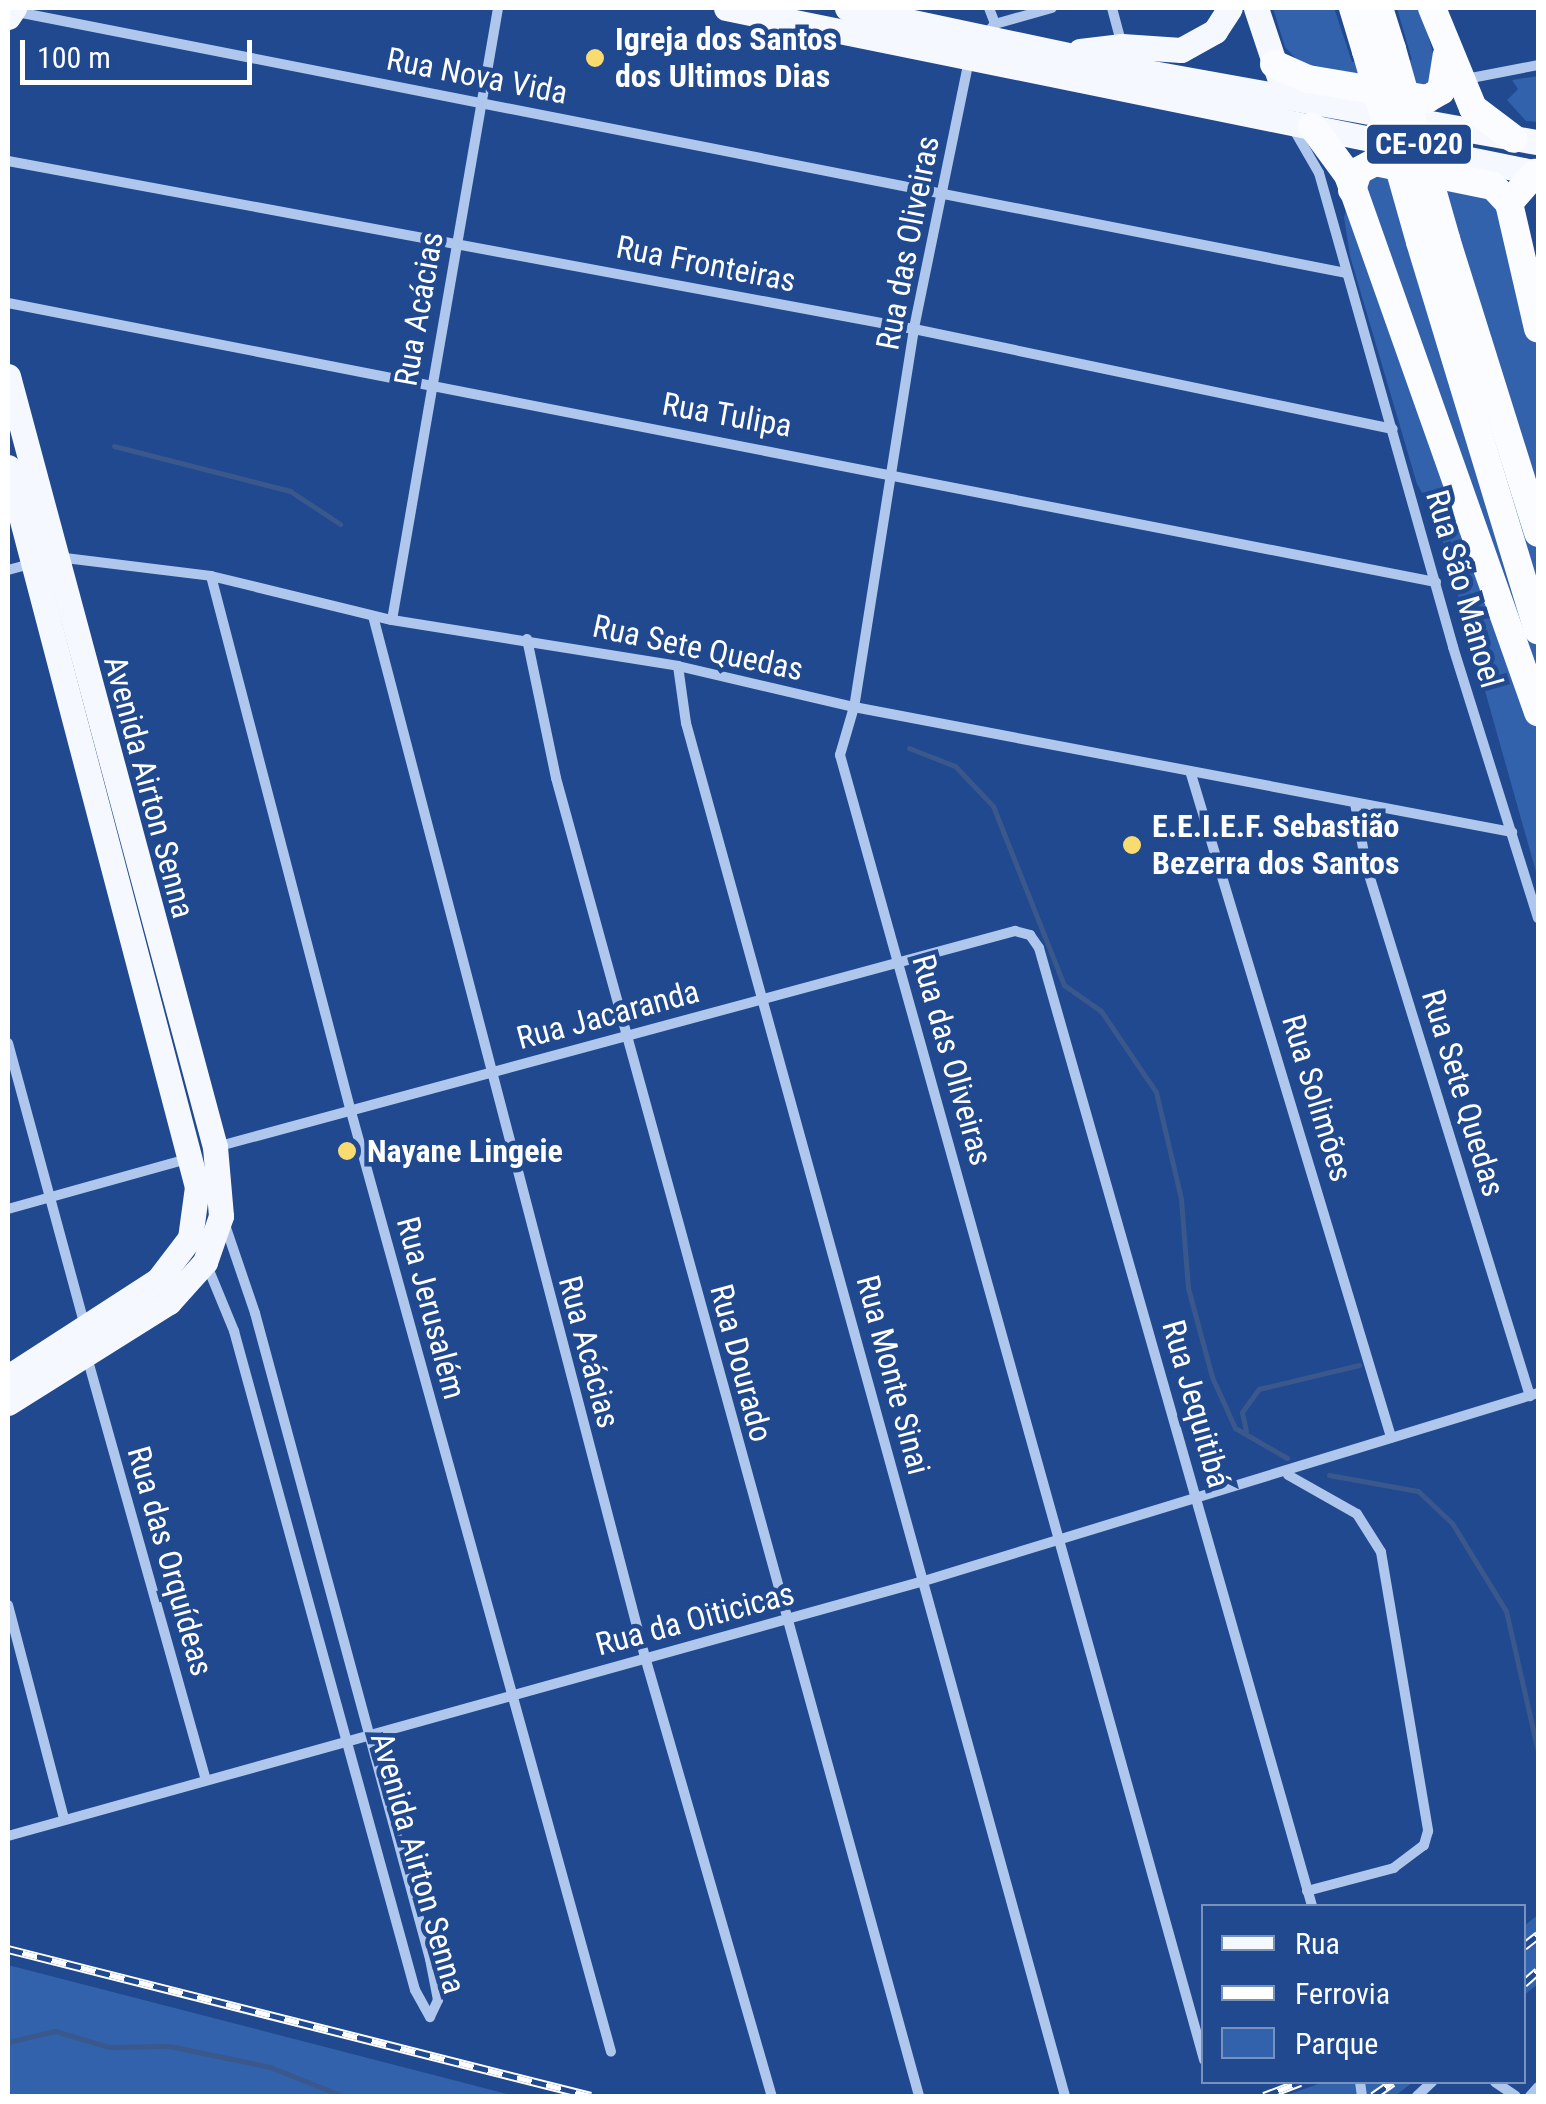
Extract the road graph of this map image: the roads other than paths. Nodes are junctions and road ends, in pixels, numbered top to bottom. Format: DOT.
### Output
graph roads {
  1 [pos="498,8"];
  2 [pos="726,8"];
  3 [pos="990,8"];
  4 [pos="1052,8"];
  5 [pos="1112,8"];
  6 [pos="1230,8"];
  7 [pos="1256,8"];
  8 [pos="1353,8"];
  9 [pos="1379,8"];
  10 [pos="1432,8"];
  11 [pos="858,9"];
  12 [pos="11,12"];
  13 [pos="982,41"];
  14 [pos="1379,50"];
  15 [pos="1060,53"];
  16 [pos="1138,56"];
  17 [pos="1274,64"];
  18 [pos="1451,65"];
  19 [pos="1538,65"];
  20 [pos="481,102"];
  21 [pos="1281,108"];
  22 [pos="1312,126"];
  23 [pos="1526,141"];
  24 [pos="8,161"];
  25 [pos="1537,173"];
  26 [pos="1352,190"];
  27 [pos="944,193"];
  28 [pos="1509,202"];
  29 [pos="1432,241"];
  30 [pos="456,242"];
  31 [pos="1346,273"];
  32 [pos="8,303"];
  33 [pos="914,329"];
  34 [pos="1538,329"];
  35 [pos="8,376"];
  36 [pos="430,386"];
  37 [pos="1393,429"];
  38 [pos="8,467"];
  39 [pos="892,471"];
  40 [pos="1538,533"];
  41 [pos="31,564"];
  42 [pos="212,576"];
  43 [pos="1436,582"];
  44 [pos="372,616"];
  45 [pos="392,620"];
  46 [pos="1538,630"];
  47 [pos="528,640"];
  48 [pos="678,666"];
  49 [pos="854,707"];
  50 [pos="1538,712"];
  51 [pos="1192,774"];
  52 [pos="1355,804"];
  53 [pos="1512,832"];
  54 [pos="1538,918"];
  55 [pos="1015,931"];
  56 [pos="900,965"];
  57 [pos="763,1001"];
  58 [pos="626,1034"];
  59 [pos="8,1044"];
  60 [pos="489,1074"];
  61 [pos="350,1108"];
  62 [pos="204,1152"];
  63 [pos="50,1198"];
  64 [pos="8,1209"];
  65 [pos="222,1216"];
  66 [pos="205,1262"];
  67 [pos="85,1326"];
  68 [pos="87,1356"];
  69 [pos="13,1386"];
  70 [pos="1534,1394"];
  71 [pos="1391,1437"];
  72 [pos="1288,1475"];
  73 [pos="1198,1499"];
  74 [pos="306,1508"];
  75 [pos="286,1512"];
  76 [pos="1058,1542"];
  77 [pos="924,1582"];
  78 [pos="8,1606"];
  79 [pos="785,1620"];
  80 [pos="646,1657"];
  81 [pos="512,1696"];
  82 [pos="369,1736"];
  83 [pos="348,1741"];
  84 [pos="206,1780"];
  85 [pos="64,1819"];
  86 [pos="8,1836"];
  87 [pos="1308,1891"];
  88 [pos="1311,1904"];
  89 [pos="1201,2049"];
  90 [pos="611,2052"];
  91 [pos="1538,2087"];
  92 [pos="772,2096"];
  93 [pos="919,2096"];
  94 [pos="1065,2096"];
  95 [pos="1530,2096"];
  1 -- 20 [label="street, Rua Acácias"];
  2 -- 13 [label="main road"];
  3 -- 13 [label="street"];
  4 -- 13 [label="street"];
  5 -- 16 [label="street"];
  6 -- 16 [label="main road"];
  7 -- 17 [label="main road"];
  8 -- 14 [label="highway, CE-020"];
  9 -- 14 [label="highway, CE-020"];
  10 -- 18 [label="highway"];
  11 -- 13 [label="main road"];
  12 -- 20 [label="street, Rua Nova Vida"];
  13 -- 15 [label="main road"];
  13 -- 21 [label="main road"];
  13 -- 27 [label="street, Rua das Oliveiras"];
  14 -- 29 [label="highway, CE-020, bridge"];
  15 -- 16 [label="main road"];
  15 -- 16 [label="main road"];
  16 -- 21 [label="main road"];
  17 -- 18 [label="highway"];
  17 -- 21 [label="main road"];
  18 -- 19 [label="street"];
  18 -- 23 [label="highway"];
  20 -- 27 [label="street, Rua Nova Vida"];
  20 -- 30 [label="street, Rua Acácias"];
  21 -- 22 [label="main road"];
  21 -- 23 [label="main road"];
  21 -- 31 [label="street, Rua São Manoel"];
  22 -- 25 [label="main road"];
  22 -- 26 [label="highway"];
  24 -- 30 [label="street, Rua Fronteiras"];
  25 -- 28 [label="highway"];
  26 -- 28 [label="highway"];
  26 -- 50 [label="highway"];
  27 -- 31 [label="street, Rua Nova Vida"];
  27 -- 33 [label="street, Rua das Oliveiras"];
  28 -- 34 [label="highway"];
  29 -- 40 [label="highway, CE-020"];
  29 -- 46 [label="highway, CE-020"];
  30 -- 33 [label="street, Rua Fronteiras"];
  30 -- 36 [label="street, Rua Acácias"];
  31 -- 37 [label="street, Rua São Manoel"];
  32 -- 36 [label="street, Rua Tulipa"];
  33 -- 37 [label="street, Rua Fronteiras"];
  33 -- 39 [label="street, Rua das Oliveiras"];
  35 -- 41 [label="main road, Avenida Airton Senna"];
  36 -- 39 [label="street, Rua Tulipa"];
  36 -- 45 [label="street, Rua Acácias"];
  37 -- 43 [label="street, Rua São Manoel"];
  38 -- 41 [label="main road, Avenida Airton Senna"];
  39 -- 43 [label="street, Rua Tulipa"];
  39 -- 49 [label="street, Rua das Oliveiras"];
  41 -- 42 [label="street, Rua Sete Quedas"];
  41 -- 62 [label="main road, Avenida Airton Senna"];
  42 -- 44 [label="street, Rua Sete Quedas"];
  42 -- 61 [label="street, Rua Jerusalém"];
  43 -- 53 [label="street, Rua São Manoel"];
  44 -- 45 [label="street, Rua Sete Quedas"];
  44 -- 60 [label="street, Rua Acácias"];
  45 -- 47 [label="street, Rua Sete Quedas"];
  47 -- 48 [label="street, Rua Sete Quedas"];
  47 -- 58 [label="street, Rua Dourado"];
  48 -- 49 [label="street, Rua Sete Quedas"];
  48 -- 57 [label="street, Rua Monte Sinai"];
  49 -- 51 [label="street, Rua Sete Quedas"];
  49 -- 56 [label="street, Rua das Oliveiras"];
  51 -- 52 [label="street, Rua Sete Quedas"];
  51 -- 71 [label="street, Rua Solimões"];
  52 -- 53 [label="street, Rua Sete Quedas"];
  52 -- 70 [label="street, Rua Sete Quedas"];
  53 -- 54 [label="street, Rua São Manoel"];
  55 -- 56 [label="street, Rua Jacaranda"];
  55 -- 73 [label="street, Rua Jequitibá"];
  56 -- 57 [label="street, Rua Jacaranda"];
  56 -- 76 [label="street, Rua das Oliveiras"];
  57 -- 58 [label="street, Rua Jacaranda"];
  57 -- 77 [label="street, Rua Monte Sinai"];
  58 -- 60 [label="street, Rua Jacaranda"];
  58 -- 79 [label="street, Rua Dourado"];
  59 -- 63 [label="street"];
  60 -- 61 [label="street, Rua Jacaranda"];
  60 -- 80 [label="street, Rua Acácias"];
  61 -- 62 [label="street, Rua Jacaranda"];
  61 -- 81 [label="street, Rua Jerusalém"];
  62 -- 63 [label="street, Rua Jacaranda"];
  62 -- 65 [label="main road, Avenida Airton Senna"];
  62 -- 67 [label="main road, Avenida Airton Senna"];
  63 -- 64 [label="street, Rua Jacaranda"];
  63 -- 67 [label="street"];
  65 -- 66 [label="main road, Avenida Airton Senna"];
  65 -- 74 [label="street, Avenida Airton Senna"];
  66 -- 68 [label="main road"];
  66 -- 75 [label="street, Avenida Airton Senna"];
  67 -- 69 [label="main road"];
  68 -- 69 [label="main road"];
  68 -- 84 [label="street, Rua das Orquídeas"];
  70 -- 71 [label="street, Rua da Oiticicas"];
  71 -- 72 [label="street, Rua da Oiticicas"];
  72 -- 73 [label="street, Rua da Oiticicas"];
  72 -- 87 [label="street"];
  73 -- 76 [label="street, Rua da Oiticicas"];
  73 -- 87 [label="street, Rua Jequitibá"];
  74 -- 75 [label="street"];
  74 -- 82 [label="street, Avenida Airton Senna"];
  75 -- 83 [label="street, Avenida Airton Senna"];
  76 -- 77 [label="street, Rua da Oiticicas"];
  76 -- 89 [label="street, Rua das Oliveiras"];
  77 -- 79 [label="street, Rua da Oiticicas"];
  77 -- 94 [label="street, Rua Monte Sinai"];
  78 -- 85 [label="street"];
  79 -- 80 [label="street, Rua da Oiticicas"];
  79 -- 93 [label="street, Rua Dourado"];
  80 -- 81 [label="street, Rua da Oiticicas"];
  80 -- 92 [label="street, Rua Acácias"];
  81 -- 82 [label="street, Rua da Oiticicas"];
  81 -- 90 [label="street, Rua Jerusalém"];
  82 -- 83 [label="street, Rua da Oiticicas"];
  82 -- 83 [label="street, Avenida Airton Senna"];
  83 -- 84 [label="street, Rua da Oiticicas"];
  84 -- 85 [label="street, Rua da Oiticicas"];
  85 -- 86 [label="street, Rua da Oiticicas"];
  87 -- 88 [label="street, Rua Jequitibá"];
  91 -- 95 [label="street"];
}
